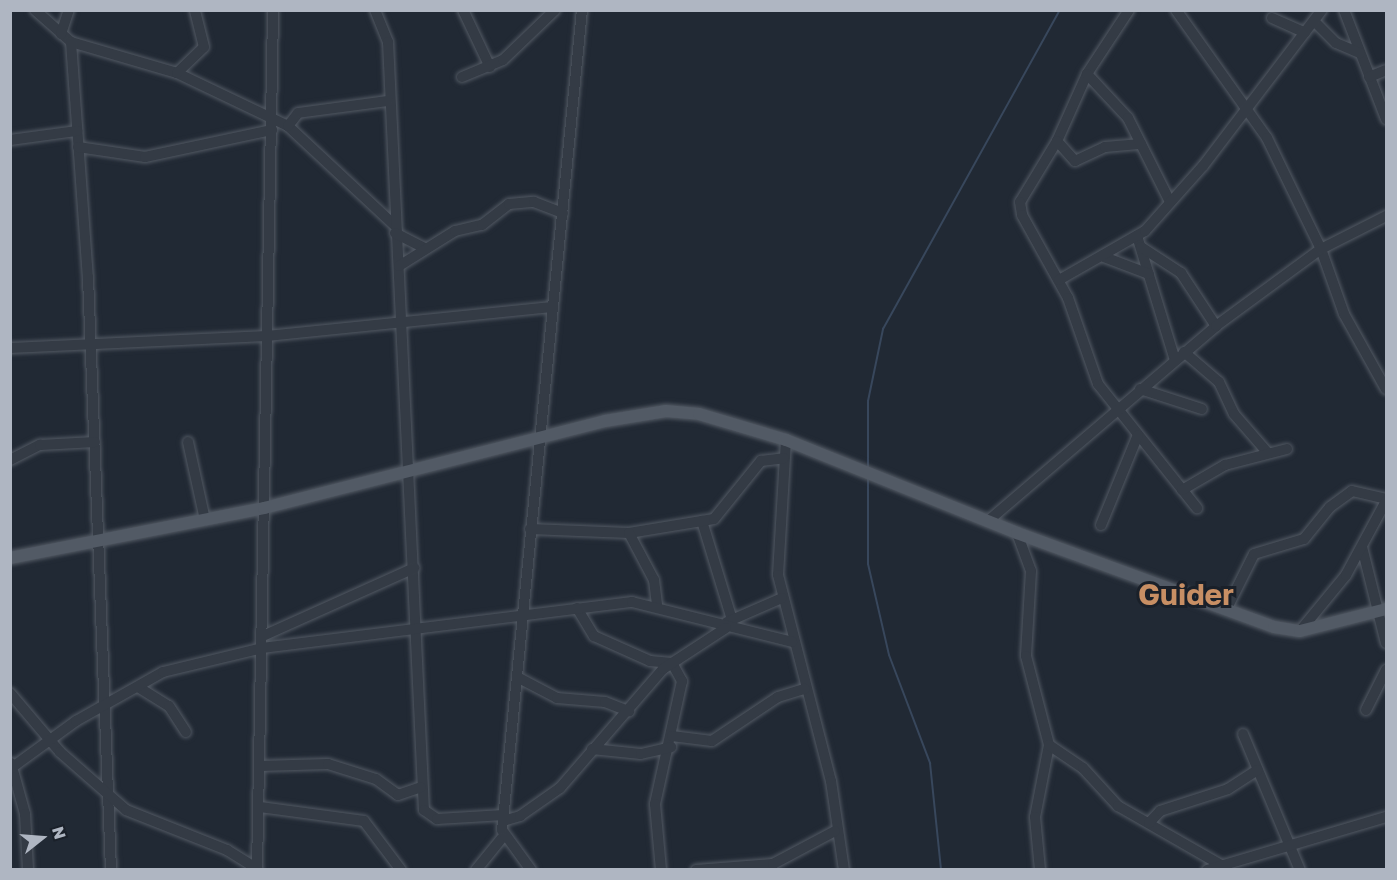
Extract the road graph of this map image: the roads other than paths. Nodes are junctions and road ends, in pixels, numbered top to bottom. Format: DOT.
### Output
graph roads {
  1 [pos="34,10"];
  2 [pos="69,10"];
  3 [pos="195,10"];
  4 [pos="273,10"];
  5 [pos="375,10"];
  6 [pos="464,10"];
  7 [pos="555,10"];
  8 [pos="582,10"];
  9 [pos="1129,10"];
  10 [pos="1176,10"];
  11 [pos="1322,10"];
  12 [pos="1344,10"];
  13 [pos="1272,18"];
  14 [pos="1314,21"];
  15 [pos="1305,33"];
  16 [pos="61,34"];
  17 [pos="71,42"];
  18 [pos="1360,53"];
  19 [pos="490,67"];
  20 [pos="1386,70"];
  21 [pos="177,74"];
  22 [pos="1087,74"];
  23 [pos="1369,77"];
  24 [pos="462,78"];
  25 [pos="388,101"];
  26 [pos="1249,107"];
  27 [pos="272,118"];
  28 [pos="1386,119"];
  29 [pos="288,126"];
  30 [pos="272,130"];
  31 [pos="77,132"];
  32 [pos="10,140"];
  33 [pos="1058,141"];
  34 [pos="1142,144"];
  35 [pos="78,147"];
  36 [pos="1170,202"];
  37 [pos="563,213"];
  38 [pos="1386,216"];
  39 [pos="394,229"];
  40 [pos="1137,236"];
  41 [pos="1141,247"];
  42 [pos="424,248"];
  43 [pos="1321,249"];
  44 [pos="1104,257"];
  45 [pos="399,266"];
  46 [pos="1149,274"];
  47 [pos="1059,280"];
  48 [pos="552,307"];
  49 [pos="404,326"];
  50 [pos="1216,326"];
  51 [pos="267,336"];
  52 [pos="90,346"];
  53 [pos="10,348"];
  54 [pos="1180,356"];
  55 [pos="1386,389"];
  56 [pos="1140,390"];
  57 [pos="1202,409"];
  58 [pos="1115,411"];
  59 [pos="1138,435"];
  60 [pos="541,437"];
  61 [pos="786,440"];
  62 [pos="95,442"];
  63 [pos="188,442"];
  64 [pos="1287,449"];
  65 [pos="1267,452"];
  66 [pos="784,458"];
  67 [pos="10,460"];
  68 [pos="408,473"];
  69 [pos="1182,490"];
  70 [pos="1386,500"];
  71 [pos="264,508"];
  72 [pos="1197,508"];
  73 [pos="205,520"];
  74 [pos="988,520"];
  75 [pos="702,521"];
  76 [pos="1101,525"];
  77 [pos="531,529"];
  78 [pos="629,533"];
  79 [pos="1017,533"];
  80 [pos="99,541"];
  81 [pos="1362,547"];
  82 [pos="10,558"];
  83 [pos="414,568"];
  84 [pos="782,598"];
  85 [pos="657,605"];
  86 [pos="577,608"];
  87 [pos="1227,608"];
  88 [pos="1381,610"];
  89 [pos="523,613"];
  90 [pos="726,625"];
  91 [pos="417,626"];
  92 [pos="1300,631"];
  93 [pos="263,636"];
  94 [pos="792,642"];
  95 [pos="1386,642"];
  96 [pos="262,648"];
  97 [pos="672,663"];
  98 [pos="1386,670"];
  99 [pos="517,677"];
  100 [pos="138,687"];
  101 [pos="805,689"];
  102 [pos="10,693"];
  103 [pos="105,705"];
  104 [pos="1366,710"];
  105 [pos="629,711"];
  106 [pos="186,732"];
  107 [pos="1243,734"];
  108 [pos="49,741"];
  109 [pos="672,742"];
  110 [pos="1049,745"];
  111 [pos="592,749"];
  112 [pos="11,766"];
  113 [pos="260,766"];
  114 [pos="1257,770"];
  115 [pos="421,787"];
  116 [pos="109,796"];
  117 [pos="260,807"];
  118 [pos="1386,817"];
  119 [pos="503,818"];
  120 [pos="1149,823"];
  121 [pos="835,831"];
  122 [pos="502,838"];
  123 [pos="1289,844"];
  124 [pos="1221,865"];
  125 [pos="757,868"];
  126 [pos="258,869"];
  127 [pos="28,870"];
  128 [pos="111,870"];
  129 [pos="400,870"];
  130 [pos="476,870"];
  131 [pos="531,870"];
  132 [pos="661,870"];
  133 [pos="696,870"];
  134 [pos="844,870"];
  135 [pos="1040,870"];
  136 [pos="1207,870"];
  137 [pos="1300,870"];
  1 -- 16 [label="street"];
  2 -- 16 [label="street"];
  3 -- 21 [label="street"];
  4 -- 27 [label="street"];
  5 -- 25 [label="street"];
  6 -- 19 [label="street"];
  7 -- 19 [label="street"];
  8 -- 37 [label="street"];
  9 -- 22 [label="street"];
  10 -- 26 [label="street"];
  11 -- 14 [label="street"];
  12 -- 18 [label="street"];
  13 -- 15 [label="street"];
  14 -- 15 [label="street"];
  14 -- 18 [label="street"];
  15 -- 26 [label="street"];
  16 -- 17 [label="street"];
  17 -- 21 [label="street"];
  17 -- 31 [label="street"];
  18 -- 23 [label="street"];
  19 -- 24 [label="street"];
  20 -- 23 [label="street"];
  21 -- 27 [label="street"];
  22 -- 33 [label="street"];
  22 -- 34 [label="street"];
  23 -- 28 [label="street"];
  25 -- 29 [label="street"];
  25 -- 39 [label="street"];
  26 -- 36 [label="street"];
  26 -- 43 [label="street"];
  27 -- 29 [label="street"];
  27 -- 30 [label="street"];
  29 -- 39 [label="street"];
  30 -- 35 [label="street"];
  30 -- 51 [label="street"];
  31 -- 32 [label="street"];
  31 -- 35 [label="street"];
  33 -- 34 [label="street"];
  33 -- 47 [label="street"];
  34 -- 36 [label="street"];
  35 -- 52 [label="street"];
  36 -- 40 [label="street"];
  37 -- 42 [label="street"];
  37 -- 48 [label="street"];
  38 -- 43 [label="street"];
  39 -- 42 [label="street"];
  39 -- 45 [label="street"];
  40 -- 41 [label="street"];
  40 -- 44 [label="street"];
  41 -- 46 [label="street"];
  41 -- 50 [label="street"];
  42 -- 45 [label="street"];
  43 -- 50 [label="street"];
  43 -- 55 [label="street"];
  44 -- 46 [label="street"];
  44 -- 47 [label="street"];
  45 -- 49 [label="street"];
  46 -- 54 [label="street"];
  47 -- 58 [label="street"];
  48 -- 49 [label="street"];
  48 -- 60 [label="street"];
  49 -- 51 [label="street"];
  49 -- 68 [label="street"];
  50 -- 54 [label="street"];
  51 -- 52 [label="street"];
  51 -- 71 [label="street"];
  52 -- 53 [label="street"];
  52 -- 62 [label="street"];
  54 -- 56 [label="street"];
  54 -- 65 [label="street"];
  56 -- 57 [label="street"];
  56 -- 58 [label="street"];
  58 -- 59 [label="street"];
  58 -- 74 [label="street"];
  59 -- 69 [label="street"];
  59 -- 76 [label="street"];
  60 -- 61 [label="main road"];
  60 -- 68 [label="main road"];
  60 -- 77 [label="street"];
  61 -- 66 [label="street"];
  61 -- 74 [label="main road"];
  62 -- 67 [label="street"];
  62 -- 80 [label="street"];
  63 -- 73 [label="street"];
  64 -- 65 [label="street"];
  65 -- 69 [label="street"];
  66 -- 75 [label="street"];
  66 -- 84 [label="street"];
  68 -- 71 [label="main road"];
  68 -- 83 [label="street"];
  69 -- 72 [label="street"];
  70 -- 81 [label="street"];
  70 -- 87 [label="street"];
  71 -- 73 [label="main road"];
  71 -- 93 [label="street"];
  73 -- 80 [label="main road"];
  74 -- 79 [label="main road"];
  75 -- 78 [label="street"];
  75 -- 90 [label="street"];
  77 -- 78 [label="street"];
  77 -- 89 [label="street"];
  78 -- 85 [label="street"];
  79 -- 87 [label="main road"];
  79 -- 110 [label="street"];
  80 -- 82 [label="main road"];
  80 -- 103 [label="street"];
  81 -- 88 [label="street"];
  81 -- 92 [label="street"];
  83 -- 91 [label="street"];
  83 -- 93 [label="street"];
  84 -- 90 [label="street"];
  84 -- 94 [label="street"];
  85 -- 86 [label="street"];
  85 -- 90 [label="street"];
  86 -- 89 [label="street"];
  86 -- 97 [label="street"];
  87 -- 92 [label="main road"];
  88 -- 92 [label="main road"];
  88 -- 95 [label="street"];
  89 -- 91 [label="street"];
  89 -- 99 [label="street"];
  90 -- 94 [label="street"];
  90 -- 97 [label="street"];
  91 -- 96 [label="street"];
  91 -- 115 [label="street"];
  93 -- 96 [label="street"];
  94 -- 101 [label="street"];
  96 -- 100 [label="street"];
  96 -- 113 [label="street"];
  97 -- 105 [label="street"];
  97 -- 109 [label="street"];
  98 -- 104 [label="street"];
  99 -- 105 [label="street"];
  99 -- 119 [label="street"];
  100 -- 103 [label="street"];
  100 -- 106 [label="street"];
  101 -- 109 [label="street"];
  101 -- 121 [label="street"];
  102 -- 108 [label="street"];
  103 -- 108 [label="street"];
  103 -- 116 [label="street"];
  105 -- 111 [label="street"];
  107 -- 114 [label="street"];
  108 -- 112 [label="street"];
  108 -- 116 [label="street"];
  109 -- 111 [label="street"];
  109 -- 132 [label="street"];
  110 -- 120 [label="street"];
  110 -- 135 [label="street"];
  111 -- 119 [label="street"];
  112 -- 127 [label="street"];
  113 -- 115 [label="street"];
  113 -- 117 [label="street"];
  114 -- 120 [label="street"];
  114 -- 123 [label="street"];
  115 -- 119 [label="street"];
  116 -- 126 [label="street"];
  116 -- 128 [label="street"];
  117 -- 126 [label="street"];
  117 -- 129 [label="street"];
  118 -- 123 [label="street"];
  119 -- 122 [label="street"];
  120 -- 124 [label="street"];
  121 -- 125 [label="street"];
  121 -- 134 [label="street"];
  122 -- 130 [label="street"];
  122 -- 131 [label="street"];
  123 -- 124 [label="street"];
  123 -- 137 [label="street"];
  124 -- 136 [label="street"];
  125 -- 133 [label="street"];
}
